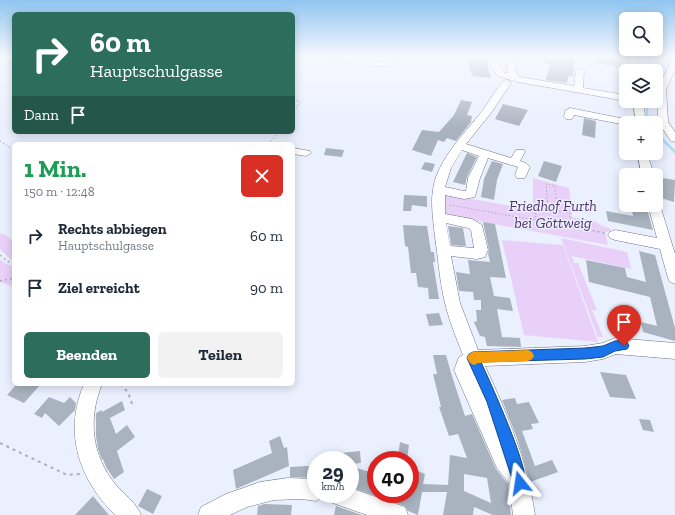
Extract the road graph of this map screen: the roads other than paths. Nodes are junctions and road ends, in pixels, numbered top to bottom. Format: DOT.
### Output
graph roads {
  1 [pos="509,80"];
  2 [pos="522,80"];
  3 [pos="579,80"];
  4 [pos="666,80"];
  5 [pos="578,90"];
  6 [pos="619,97"];
  7 [pos="569,117"];
  8 [pos="619,121"];
  9 [pos="672,135"];
  10 [pos="460,146"];
  11 [pos="295,151"];
  12 [pos="520,152"];
  13 [pos="306,153"];
  14 [pos="485,154"];
  15 [pos="514,162"];
  16 [pos="521,174"];
  17 [pos="439,190"];
  18 [pos="656,212"];
  19 [pos="439,217"];
  20 [pos="610,234"];
  21 [pos="666,245"];
  22 [pos="443,250"];
  23 [pos="675,278"];
  24 [pos="675,351"];
  25 [pos="473,358"];
  26 [pos="92,386"];
  27 [pos="307,489"];
  28 [pos="359,501"];
  29 [pos="130,515"];
  30 [pos="209,515"];
  31 [pos="397,515"];
  32 [pos="524,515"];
  1 -- 10 [label="street"];
  2 -- 5 [label="street"];
  3 -- 5 [label="street"];
  4 -- 9 [label="street"];
  5 -- 6 [label="street"];
  7 -- 8 [label="street"];
  10 -- 14 [label="street"];
  10 -- 17 [label="street"];
  11 -- 13 [label="street"];
  12 -- 15 [label="street"];
  14 -- 15 [label="street"];
  14 -- 17 [label="street"];
  15 -- 16 [label="street"];
  17 -- 19 [label="street"];
  18 -- 21 [label="street"];
  19 -- 22 [label="street"];
  19 -- 22 [label="street"];
  20 -- 21 [label="street"];
  21 -- 23 [label="street"];
  22 -- 25 [label="street"];
  24 -- 25 [label="street"];
  25 -- 32 [label="street"];
  26 -- 29 [label="street"];
  27 -- 30 [label="street"];
  28 -- 31 [label="street"];
}
